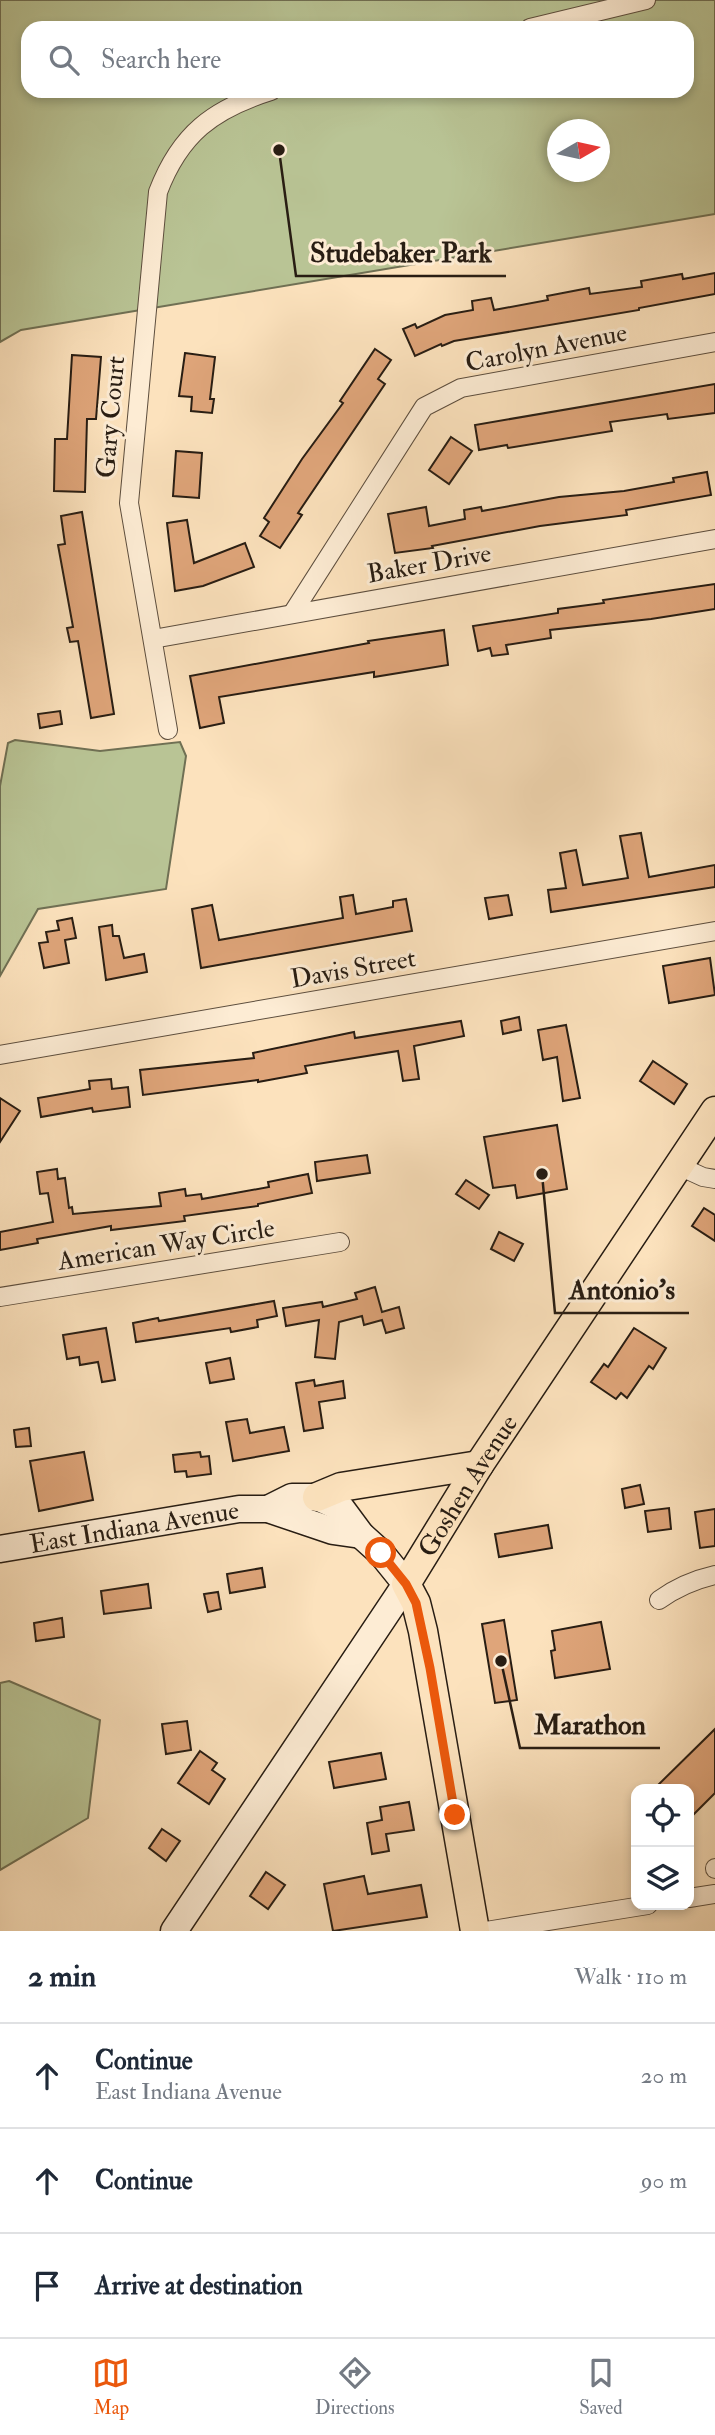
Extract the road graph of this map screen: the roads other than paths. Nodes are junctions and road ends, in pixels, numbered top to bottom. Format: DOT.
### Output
graph roads {
  1 [pos="646,0"];
  2 [pos="559,21"];
  3 [pos="254,98"];
  4 [pos="715,342"];
  5 [pos="715,539"];
  6 [pos="292,614"];
  7 [pos="153,639"];
  8 [pos="168,730"];
  9 [pos="715,932"];
  10 [pos="0,1055"];
  11 [pos="715,1111"];
  12 [pos="679,1166"];
  13 [pos="715,1179"];
  14 [pos="340,1242"];
  15 [pos="0,1297"];
  16 [pos="480,1465"];
  17 [pos="317,1497"];
  18 [pos="268,1509"];
  19 [pos="361,1535"];
  20 [pos="0,1549"];
  21 [pos="715,1575"];
  22 [pos="406,1584"];
  23 [pos="659,1600"];
  24 [pos="715,1894"];
  25 [pos="694,1897"];
  26 [pos="631,1908"];
  27 [pos="174,1931"];
  28 [pos="475,1931"];
  29 [pos="486,1931"];
  1 -- 2 [label="street"];
  3 -- 7 [label="street, Gary Court"];
  4 -- 6 [label="street, Carolyn Avenue"];
  5 -- 6 [label="street, Baker Drive"];
  6 -- 7 [label="street, Baker Drive"];
  7 -- 8 [label="street, Gary Court"];
  9 -- 10 [label="street, Davis Street"];
  11 -- 12 [label="main road, Goshen Avenue"];
  12 -- 13 [label="street"];
  12 -- 16 [label="main road, Goshen Avenue"];
  14 -- 15 [label="street, American Way Circle"];
  16 -- 17 [label="main road"];
  16 -- 22 [label="main road, Goshen Avenue"];
  17 -- 18 [label="street, East Indiana Avenue"];
  17 -- 19 [label="street"];
  18 -- 19 [label="street, East Indiana Avenue"];
  18 -- 20 [label="street, East Indiana Avenue"];
  19 -- 22 [label="street"];
  21 -- 23 [label="street"];
  22 -- 27 [label="street, Goshen Avenue"];
  22 -- 28 [label="main road"];
  24 -- 25 [label="street"];
  26 -- 29 [label="street"];
}
